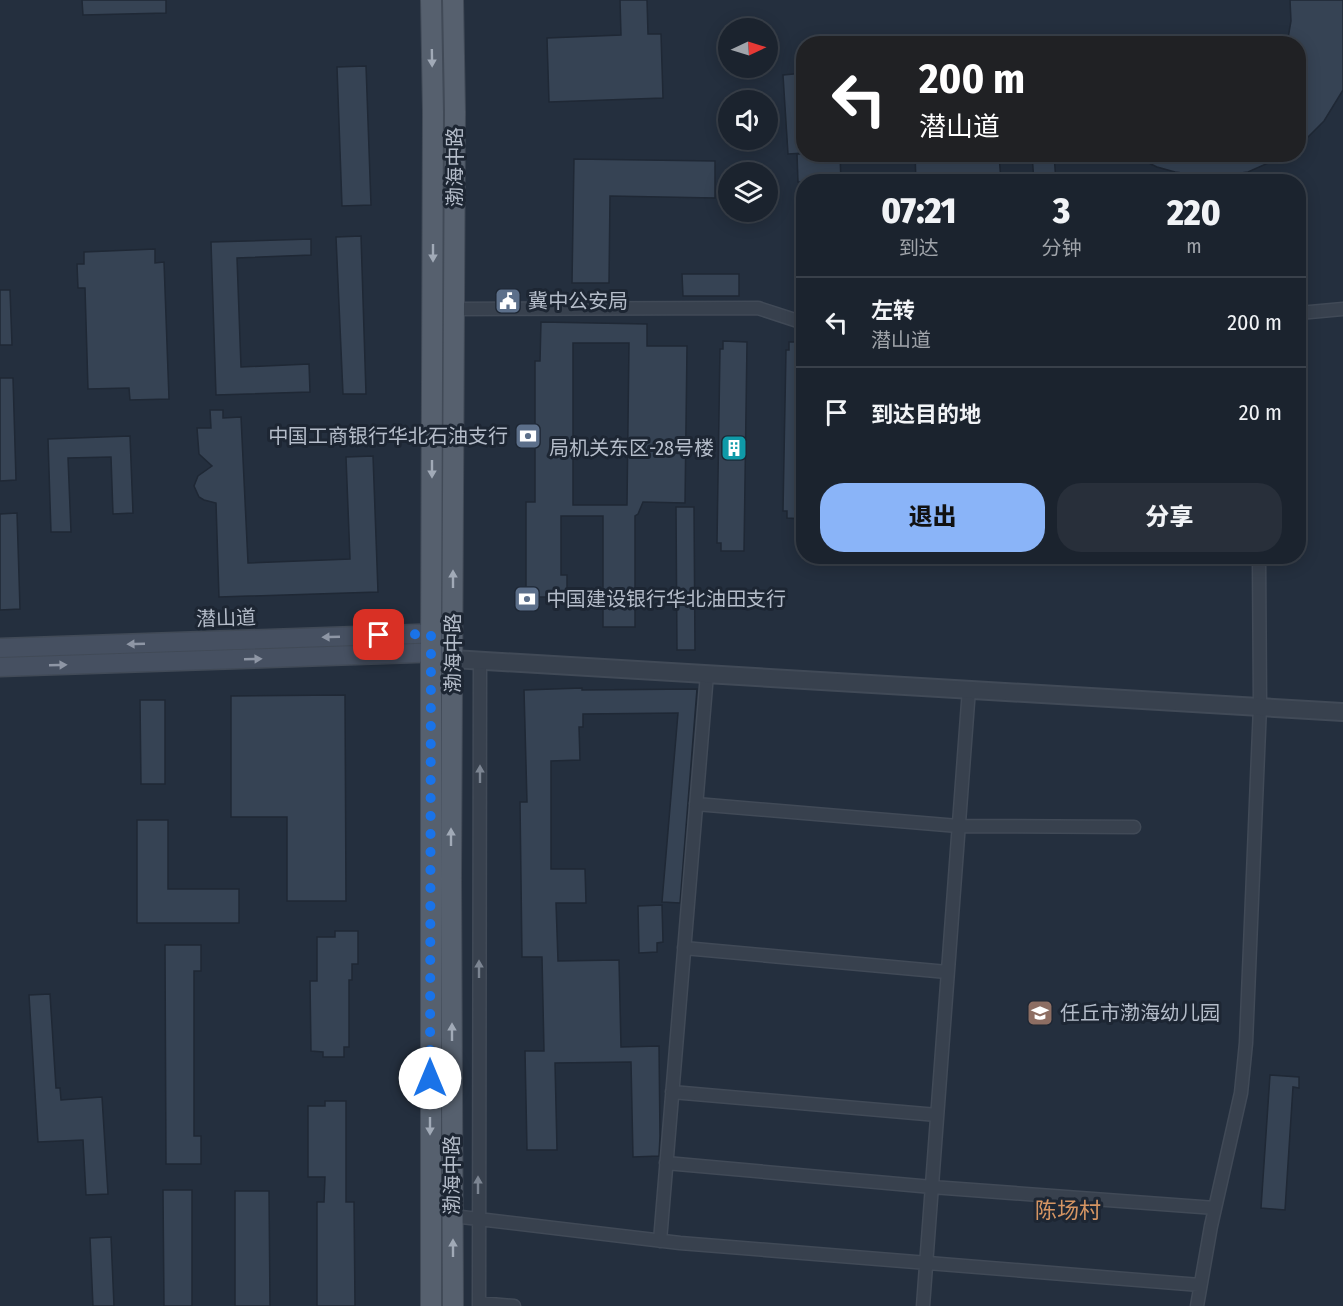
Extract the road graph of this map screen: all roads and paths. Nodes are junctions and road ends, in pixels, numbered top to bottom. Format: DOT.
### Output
graph roads {
  1 [pos="431,0"];
  2 [pos="453,0"];
  3 [pos="454,309"];
  4 [pos="1343,309"];
  5 [pos="1306,312"];
  6 [pos="796,320"];
  7 [pos="1259,564"];
  8 [pos="431,643"];
  9 [pos="0,648"];
  10 [pos="453,648"];
  11 [pos="480,661"];
  12 [pos="0,668"];
  13 [pos="707,674"];
  14 [pos="969,689"];
  15 [pos="1260,706"];
  16 [pos="1343,712"];
  17 [pos="696,804"];
  18 [pos="958,826"];
  19 [pos="1134,827"];
  20 [pos="684,948"];
  21 [pos="947,972"];
  22 [pos="672,1092"];
  23 [pos="937,1115"];
  24 [pos="666,1163"];
  25 [pos="932,1187"];
  26 [pos="1215,1208"];
  27 [pos="453,1216"];
  28 [pos="478,1220"];
  29 [pos="660,1241"];
  30 [pos="926,1263"];
  31 [pos="1200,1285"];
  32 [pos="479,1305"];
  33 [pos="431,1306"];
  34 [pos="453,1306"];
  35 [pos="514,1306"];
  36 [pos="923,1306"];
  37 [pos="1197,1306"];
  1 -- 8 [label="main road, 渤海中路, one-way"];
  2 -- 3 [label="main road, 渤海中路"];
  3 -- 6 [label="street"];
  10 -- 3 [label="main road, 渤海中路, one-way"];
  4 -- 5 [label="street"];
  7 -- 15 [label="street"];
  8 -- 9 [label="main road, 潜山道, one-way"];
  8 -- 10 [label="main road, 潜山道"];
  12 -- 8 [label="main road, 潜山道, one-way"];
  8 -- 33 [label="main road, 渤海中路, one-way"];
  10 -- 11 [label="street"];
  27 -- 10 [label="main road, 渤海中路, one-way"];
  11 -- 13 [label="street"];
  28 -- 11 [label="street, one-way"];
  13 -- 14 [label="street"];
  13 -- 17 [label="street"];
  14 -- 15 [label="street"];
  14 -- 18 [label="street"];
  15 -- 16 [label="street"];
  15 -- 26 [label="street"];
  17 -- 18 [label="street"];
  17 -- 20 [label="street"];
  18 -- 19 [label="street"];
  18 -- 21 [label="street"];
  20 -- 21 [label="street"];
  20 -- 22 [label="street"];
  21 -- 23 [label="street"];
  22 -- 23 [label="street"];
  22 -- 24 [label="street"];
  23 -- 25 [label="street"];
  24 -- 25 [label="street"];
  24 -- 29 [label="street"];
  25 -- 26 [label="street"];
  25 -- 30 [label="street"];
  26 -- 31 [label="street"];
  27 -- 28 [label="street"];
  34 -- 27 [label="main road, 渤海中路, one-way"];
  28 -- 29 [label="street"];
  28 -- 32 [label="street"];
  29 -- 30 [label="street"];
  30 -- 31 [label="street"];
  30 -- 36 [label="street"];
  31 -- 37 [label="street"];
  32 -- 35 [label="street"];
}
